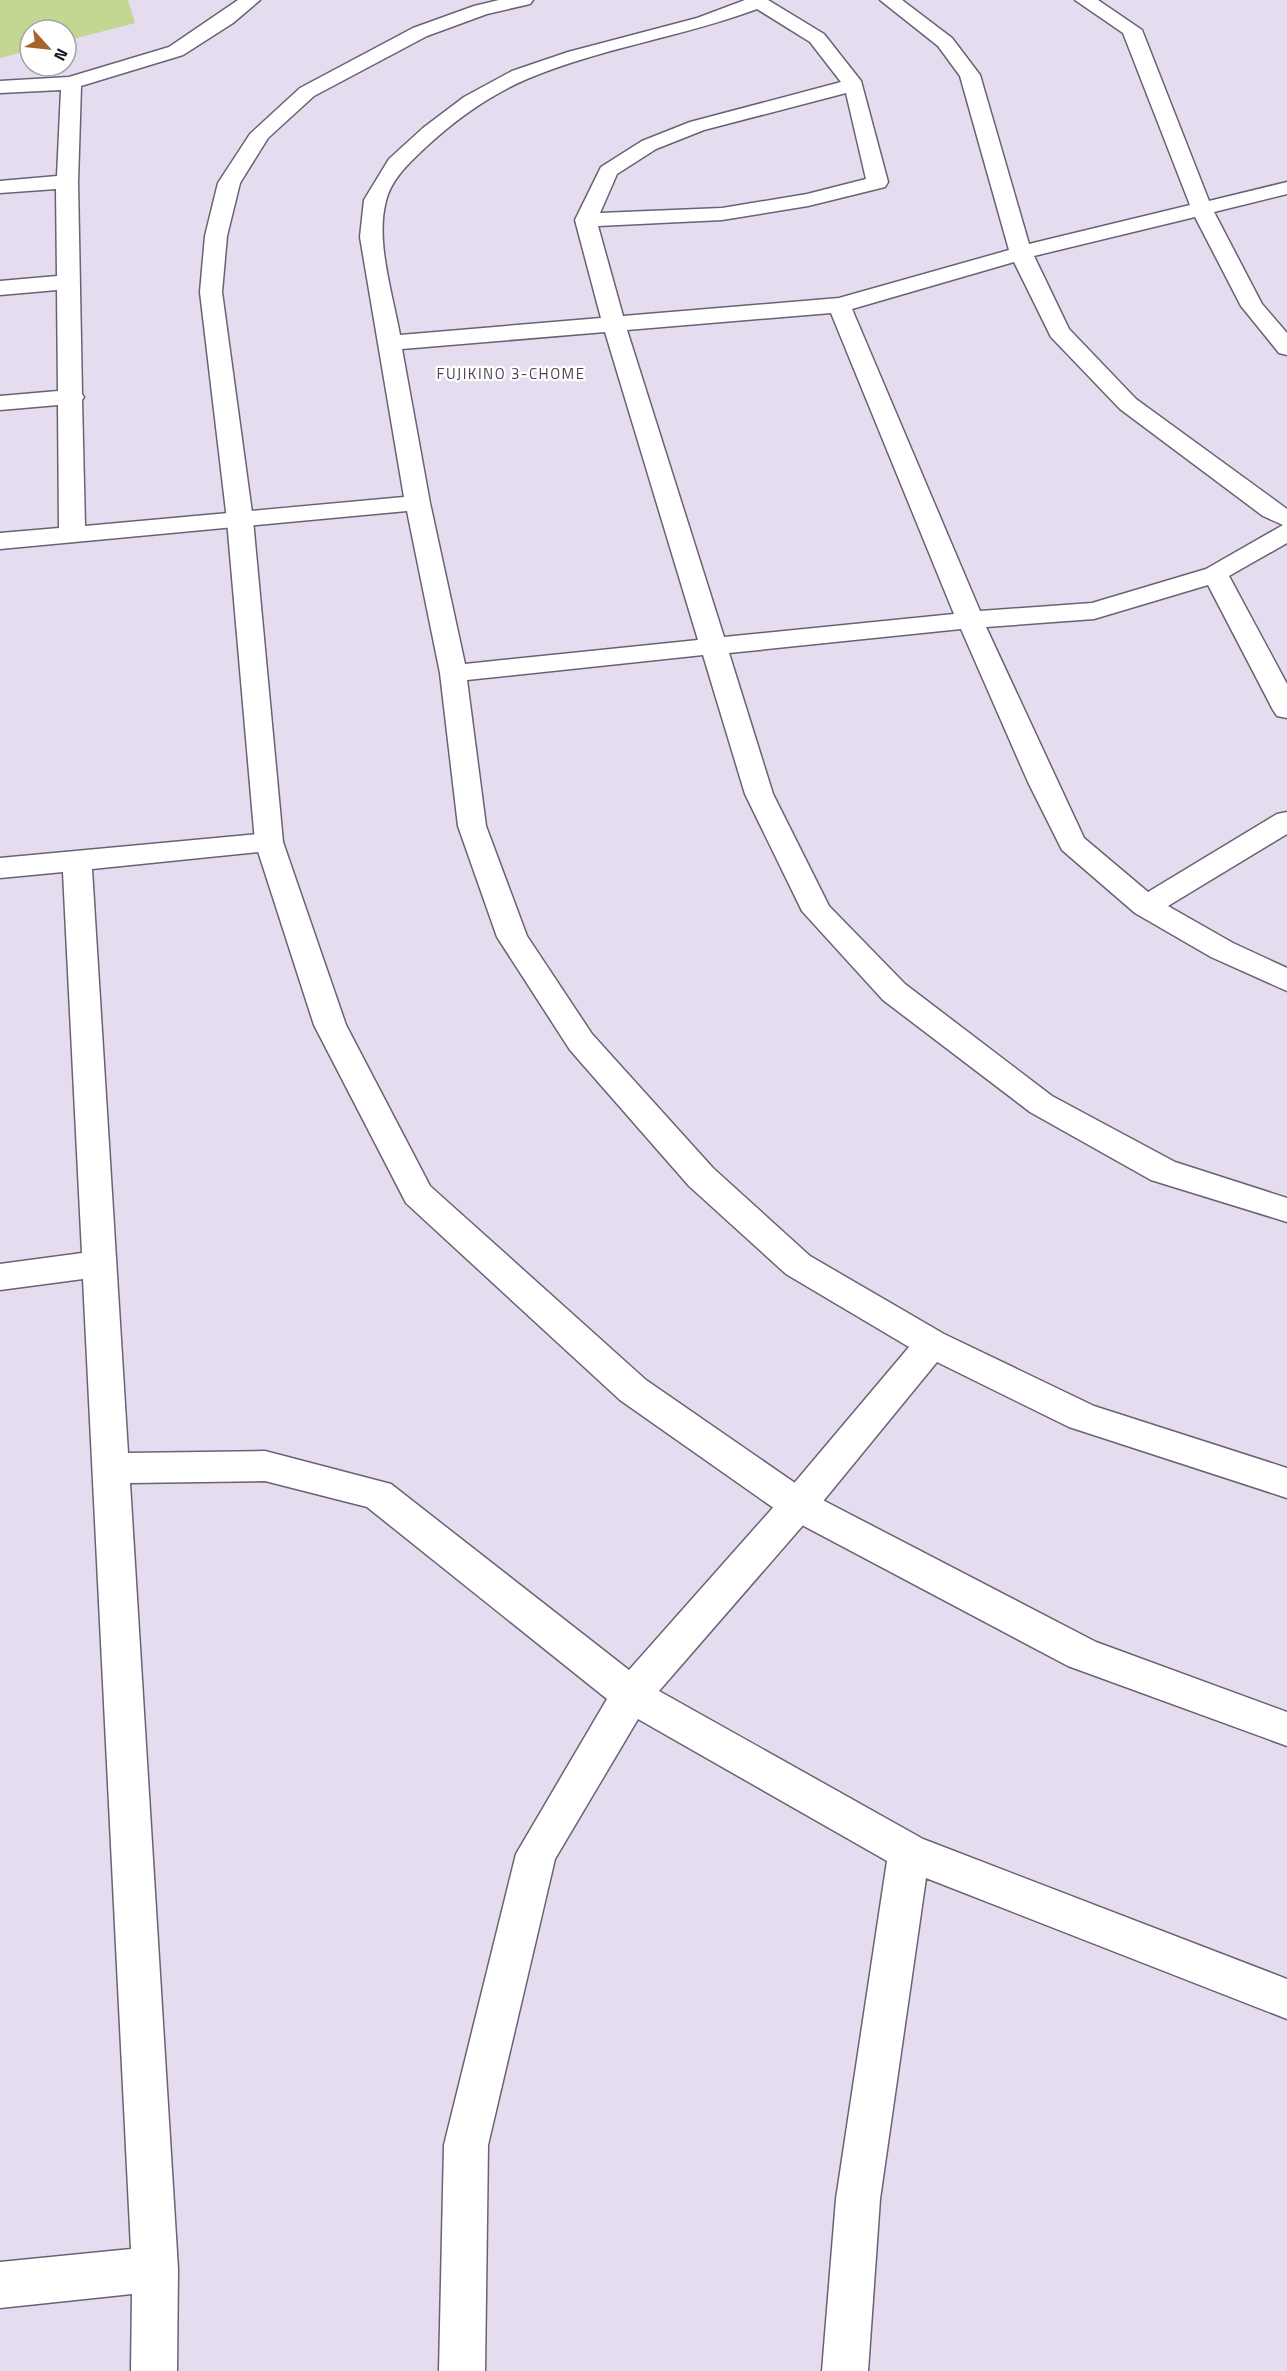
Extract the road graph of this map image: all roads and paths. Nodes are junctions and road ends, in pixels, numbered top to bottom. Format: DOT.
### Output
graph roads {
  1 [pos="249,0"];
  2 [pos="523,0"];
  3 [pos="890,0"];
  4 [pos="1085,0"];
  5 [pos="757,1"];
  6 [pos="71,83"];
  7 [pos="854,85"];
  8 [pos="0,87"];
  9 [pos="67,182"];
  10 [pos="0,187"];
  11 [pos="1287,188"];
  12 [pos="1201,207"];
  13 [pos="586,220"];
  14 [pos="1021,253"];
  15 [pos="69,282"];
  16 [pos="0,288"];
  17 [pos="839,305"];
  18 [pos="614,324"];
  19 [pos="391,343"];
  20 [pos="1287,348"];
  21 [pos="72,397"];
  22 [pos="0,403"];
  23 [pos="418,503"];
  24 [pos="1287,519"];
  25 [pos="240,520"];
  26 [pos="1287,532"];
  27 [pos="72,535"];
  28 [pos="0,541"];
  29 [pos="1215,574"];
  30 [pos="970,620"];
  31 [pos="715,646"];
  32 [pos="453,673"];
  33 [pos="1287,711"];
  34 [pos="1287,821"];
  35 [pos="269,842"];
  36 [pos="77,860"];
  37 [pos="0,868"];
  38 [pos="1146,906"];
  39 [pos="1287,980"];
  40 [pos="1287,1210"];
  41 [pos="100,1264"];
  42 [pos="0,1277"];
  43 [pos="933,1344"];
  44 [pos="111,1468"];
  45 [pos="1287,1483"];
  46 [pos="798,1505"];
  47 [pos="632,1695"];
  48 [pos="1287,1729"];
  49 [pos="909,1852"];
  50 [pos="1287,1999"];
  51 [pos="155,2269"];
  52 [pos="0,2284"];
  53 [pos="154,2371"];
  54 [pos="462,2371"];
  55 [pos="845,2371"];
  1 -- 6 [label="street"];
  2 -- 25 [label="street"];
  3 -- 14 [label="street"];
  4 -- 12 [label="street"];
  5 -- 7 [label="street"];
  5 -- 19 [label="street"];
  6 -- 8 [label="street"];
  6 -- 9 [label="street"];
  7 -- 13 [label="street"];
  7 -- 13 [label="street"];
  9 -- 10 [label="street"];
  9 -- 15 [label="street"];
  11 -- 12 [label="street"];
  12 -- 14 [label="street"];
  12 -- 20 [label="street"];
  13 -- 18 [label="street"];
  14 -- 17 [label="street"];
  14 -- 24 [label="street"];
  15 -- 16 [label="street"];
  15 -- 21 [label="street"];
  17 -- 18 [label="street"];
  17 -- 30 [label="street"];
  18 -- 19 [label="street"];
  18 -- 31 [label="street"];
  19 -- 23 [label="street"];
  21 -- 22 [label="street"];
  21 -- 27 [label="street"];
  23 -- 25 [label="street"];
  23 -- 32 [label="street"];
  25 -- 27 [label="street"];
  25 -- 35 [label="street"];
  26 -- 29 [label="street"];
  27 -- 28 [label="street"];
  29 -- 30 [label="street"];
  29 -- 33 [label="street"];
  30 -- 31 [label="street"];
  30 -- 38 [label="street"];
  31 -- 32 [label="street"];
  31 -- 40 [label="street"];
  32 -- 43 [label="street"];
  34 -- 38 [label="street"];
  35 -- 36 [label="street"];
  35 -- 46 [label="street"];
  36 -- 37 [label="street"];
  36 -- 41 [label="street"];
  38 -- 39 [label="street"];
  41 -- 42 [label="street"];
  41 -- 44 [label="street"];
  43 -- 45 [label="street"];
  43 -- 46 [label="street"];
  44 -- 47 [label="street"];
  44 -- 51 [label="street"];
  46 -- 47 [label="street"];
  46 -- 48 [label="street"];
  47 -- 49 [label="street"];
  47 -- 54 [label="street"];
  49 -- 50 [label="street"];
  49 -- 55 [label="street"];
  51 -- 52 [label="street"];
  51 -- 53 [label="street"];
}
